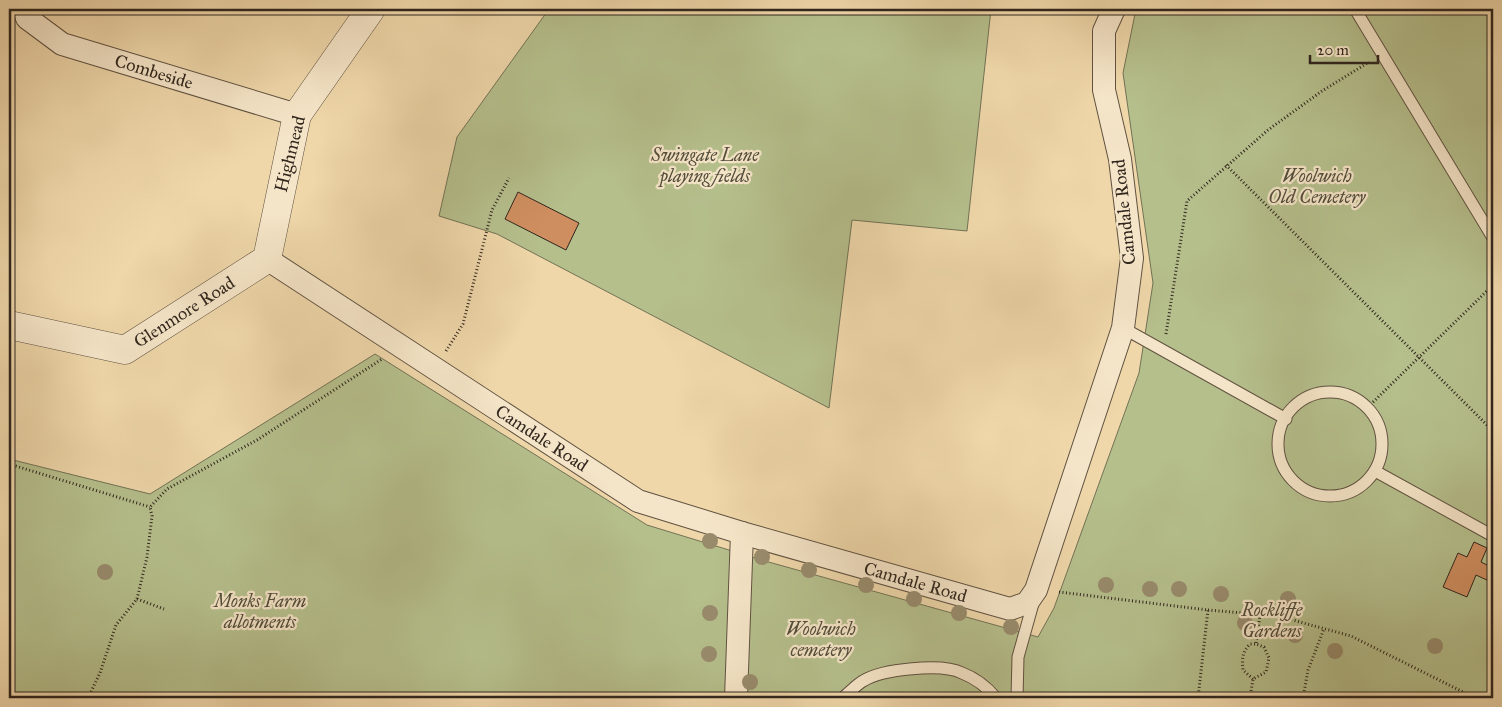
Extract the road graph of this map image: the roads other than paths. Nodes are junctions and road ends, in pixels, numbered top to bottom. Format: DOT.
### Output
graph roads {
  1 [pos="24,9"];
  2 [pos="371,9"];
  3 [pos="1114,9"];
  4 [pos="1355,9"];
  5 [pos="297,115"];
  6 [pos="1493,238"];
  7 [pos="267,259"];
  8 [pos="9,325"];
  9 [pos="1123,328"];
  10 [pos="1286,419"];
  11 [pos="1375,471"];
  12 [pos="742,534"];
  13 [pos="1493,536"];
  14 [pos="1036,590"];
  15 [pos="736,698"];
  16 [pos="842,698"];
  17 [pos="996,698"];
  18 [pos="1017,698"];
  1 -- 5 [label="street, Combeside"];
  2 -- 5 [label="street, Highmead"];
  3 -- 9 [label="street, Camdale Road"];
  4 -- 6 [label="lane"];
  5 -- 7 [label="street, Highmead"];
  7 -- 8 [label="street, Glenmore Road"];
  7 -- 12 [label="street, Camdale Road"];
  9 -- 10 [label="lane"];
  9 -- 14 [label="street, Camdale Road"];
  10 -- 11 [label="lane"];
  10 -- 11 [label="lane"];
  11 -- 13 [label="lane"];
  12 -- 14 [label="street, Camdale Road"];
  12 -- 15 [label="street"];
  14 -- 18 [label="lane"];
  16 -- 17 [label="lane"];
}
